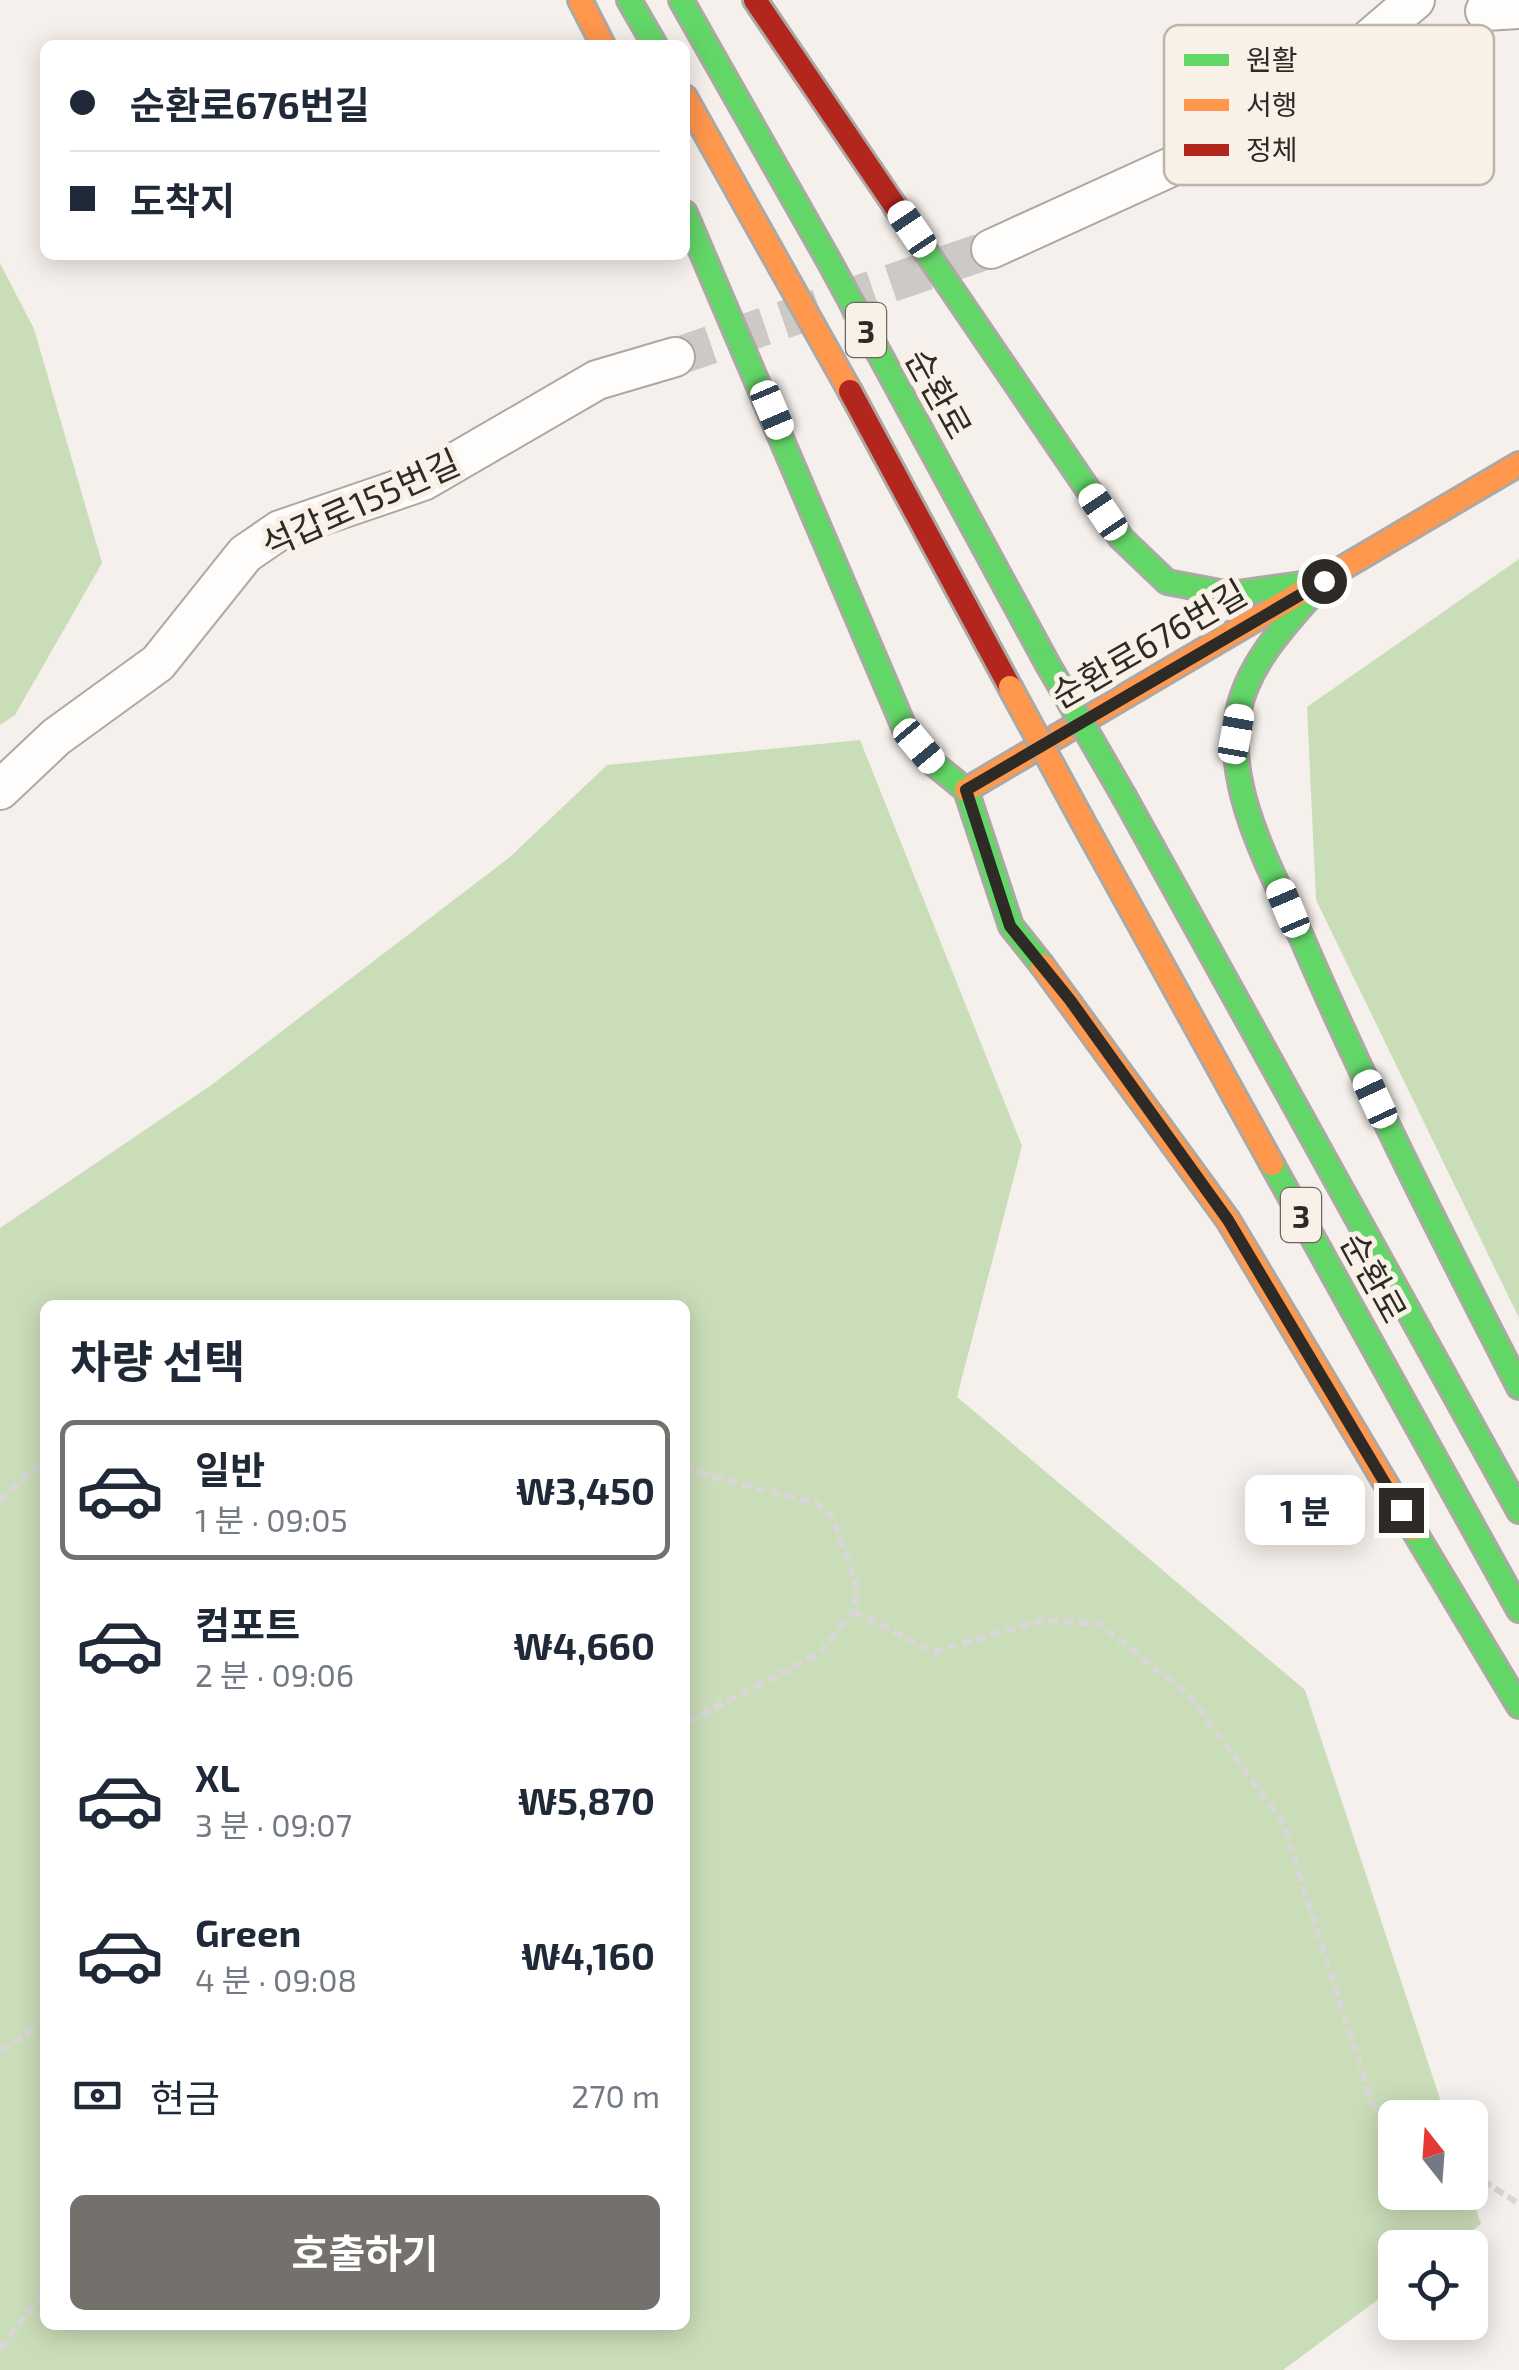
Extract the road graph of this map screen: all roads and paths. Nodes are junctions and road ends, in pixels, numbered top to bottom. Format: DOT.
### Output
graph roads {
  1 [pos="580,0"];
  2 [pos="629,0"];
  3 [pos="681,0"];
  4 [pos="755,0"];
  5 [pos="1415,0"];
  6 [pos="1491,0"];
  7 [pos="1519,9"];
  8 [pos="1386,25"];
  9 [pos="600,40"];
  10 [pos="652,40"];
  11 [pos="690,107"];
  12 [pos="1164,170"];
  13 [pos="690,224"];
  14 [pos="991,249"];
  15 [pos="675,357"];
  16 [pos="1519,464"];
  17 [pos="1324,581"];
  18 [pos="0,790"];
  19 [pos="966,790"];
  20 [pos="1519,1387"];
  21 [pos="40,1463"];
  22 [pos="690,1466"];
  23 [pos="0,1501"];
  24 [pos="1519,1511"];
  25 [pos="1519,1610"];
  26 [pos="853,1611"];
  27 [pos="1519,1706"];
  28 [pos="690,1720"];
  29 [pos="40,2030"];
  30 [pos="0,2050"];
  31 [pos="1378,2109"];
  32 [pos="1488,2184"];
  33 [pos="1519,2204"];
  34 [pos="40,2298"];
  35 [pos="0,2349"];
  1 -- 9 [label="main road"];
  2 -- 10 [label="main road"];
  3 -- 24 [label="main road, 순환로 / 3, bridge"];
  4 -- 17 [label="main road"];
  5 -- 8 [label="street"];
  6 -- 7 [label="street"];
  11 -- 25 [label="main road, 순환로 / 3, bridge"];
  12 -- 14 [label="street"];
  13 -- 19 [label="main road"];
  15 -- 18 [label="street, 석갑로155번길"];
  16 -- 17 [label="main road, 순환로676번길"];
  17 -- 19 [label="main road, 순환로676번길"];
  17 -- 20 [label="main road"];
  19 -- 27 [label="main road"];
  21 -- 23 [label="path"];
  22 -- 26 [label="path"];
  26 -- 28 [label="path"];
  26 -- 31 [label="path"];
  29 -- 30 [label="path"];
  32 -- 33 [label="path"];
  34 -- 35 [label="path"];
}
